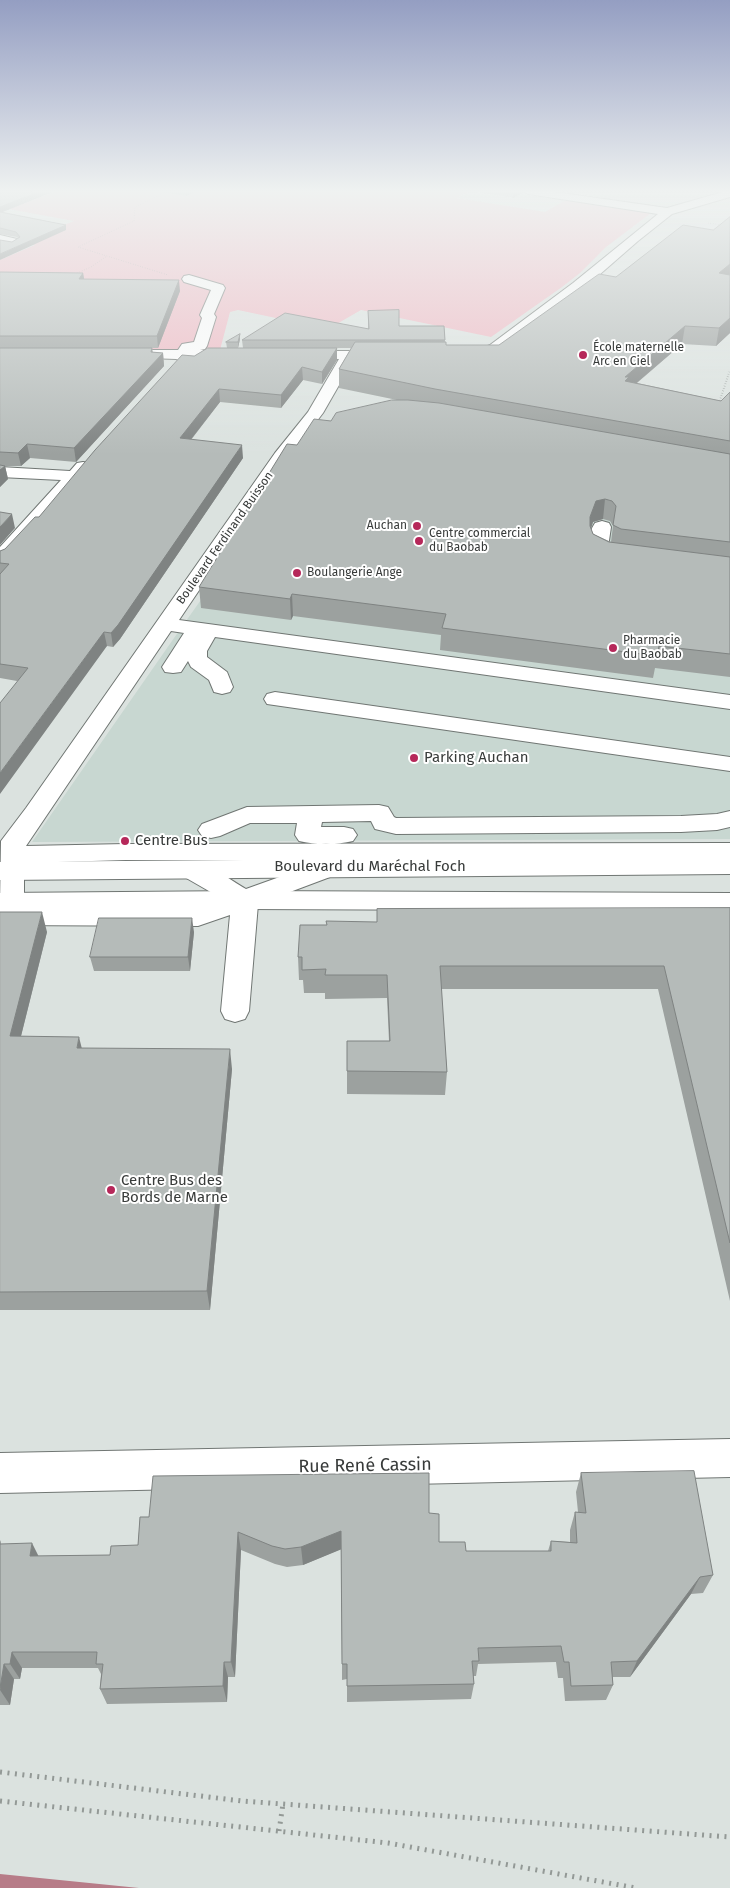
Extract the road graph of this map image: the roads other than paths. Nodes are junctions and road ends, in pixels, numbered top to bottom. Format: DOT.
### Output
graph roads {
  1 [pos="189,279"];
  2 [pos="586,279"];
  3 [pos="116,354"];
  4 [pos="184,354"];
  5 [pos="252,355"];
  6 [pos="281,355"];
  7 [pos="350,355"];
  8 [pos="399,355"];
  9 [pos="454,355"];
  10 [pos="170,371"];
  11 [pos="94,455"];
  12 [pos="0,472"];
  13 [pos="74,476"];
  14 [pos="602,527"];
  15 [pos="0,558"];
  16 [pos="642,561"];
  17 [pos="165,624"];
  18 [pos="208,633"];
  19 [pos="172,667"];
  20 [pos="222,687"];
  21 [pos="275,698"];
  22 [pos="730,702"];
  23 [pos="730,764"];
  24 [pos="730,820"];
  25 [pos="309,825"];
  26 [pos="211,830"];
  27 [pos="730,831"];
  28 [pos="730,851"];
  29 [pos="5,863"];
  30 [pos="730,866"];
  31 [pos="329,868"];
  32 [pos="190,869"];
  33 [pos="245,900"];
  34 [pos="682,901"];
  35 [pos="730,902"];
  36 [pos="4,907"];
  37 [pos="730,911"];
  38 [pos="235,1010"];
  39 [pos="730,1458"];
  40 [pos="0,1473"];
  1 -- 4 [label="street"];
  2 -- 9 [label="street"];
  3 -- 4 [label="street"];
  4 -- 5 [label="street"];
  4 -- 10 [label="street"];
  6 -- 7 [label="street"];
  7 -- 8 [label="street"];
  7 -- 17 [label="street, Boulevard Ferdinand Buisson"];
  11 -- 13 [label="street"];
  12 -- 13 [label="street"];
  13 -- 15 [label="street"];
  14 -- 16 [label="street"];
  17 -- 18 [label="street"];
  17 -- 29 [label="street, Boulevard Ferdinand Buisson"];
  18 -- 19 [label="street"];
  18 -- 20 [label="street"];
  18 -- 22 [label="street"];
  21 -- 23 [label="street"];
  24 -- 25 [label="street"];
  25 -- 26 [label="street"];
  25 -- 27 [label="street"];
  28 -- 29 [label="street"];
  29 -- 32 [label="street, Boulevard du Maréchal Foch"];
  29 -- 36 [label="street"];
  30 -- 31 [label="street, Boulevard du Maréchal Foch"];
  31 -- 32 [label="street, Boulevard du Maréchal Foch"];
  31 -- 33 [label="street"];
  32 -- 33 [label="street"];
  33 -- 34 [label="street"];
  33 -- 36 [label="street"];
  33 -- 38 [label="street"];
  34 -- 35 [label="street"];
  34 -- 37 [label="street"];
  39 -- 40 [label="street, Rue René Cassin"];
}
